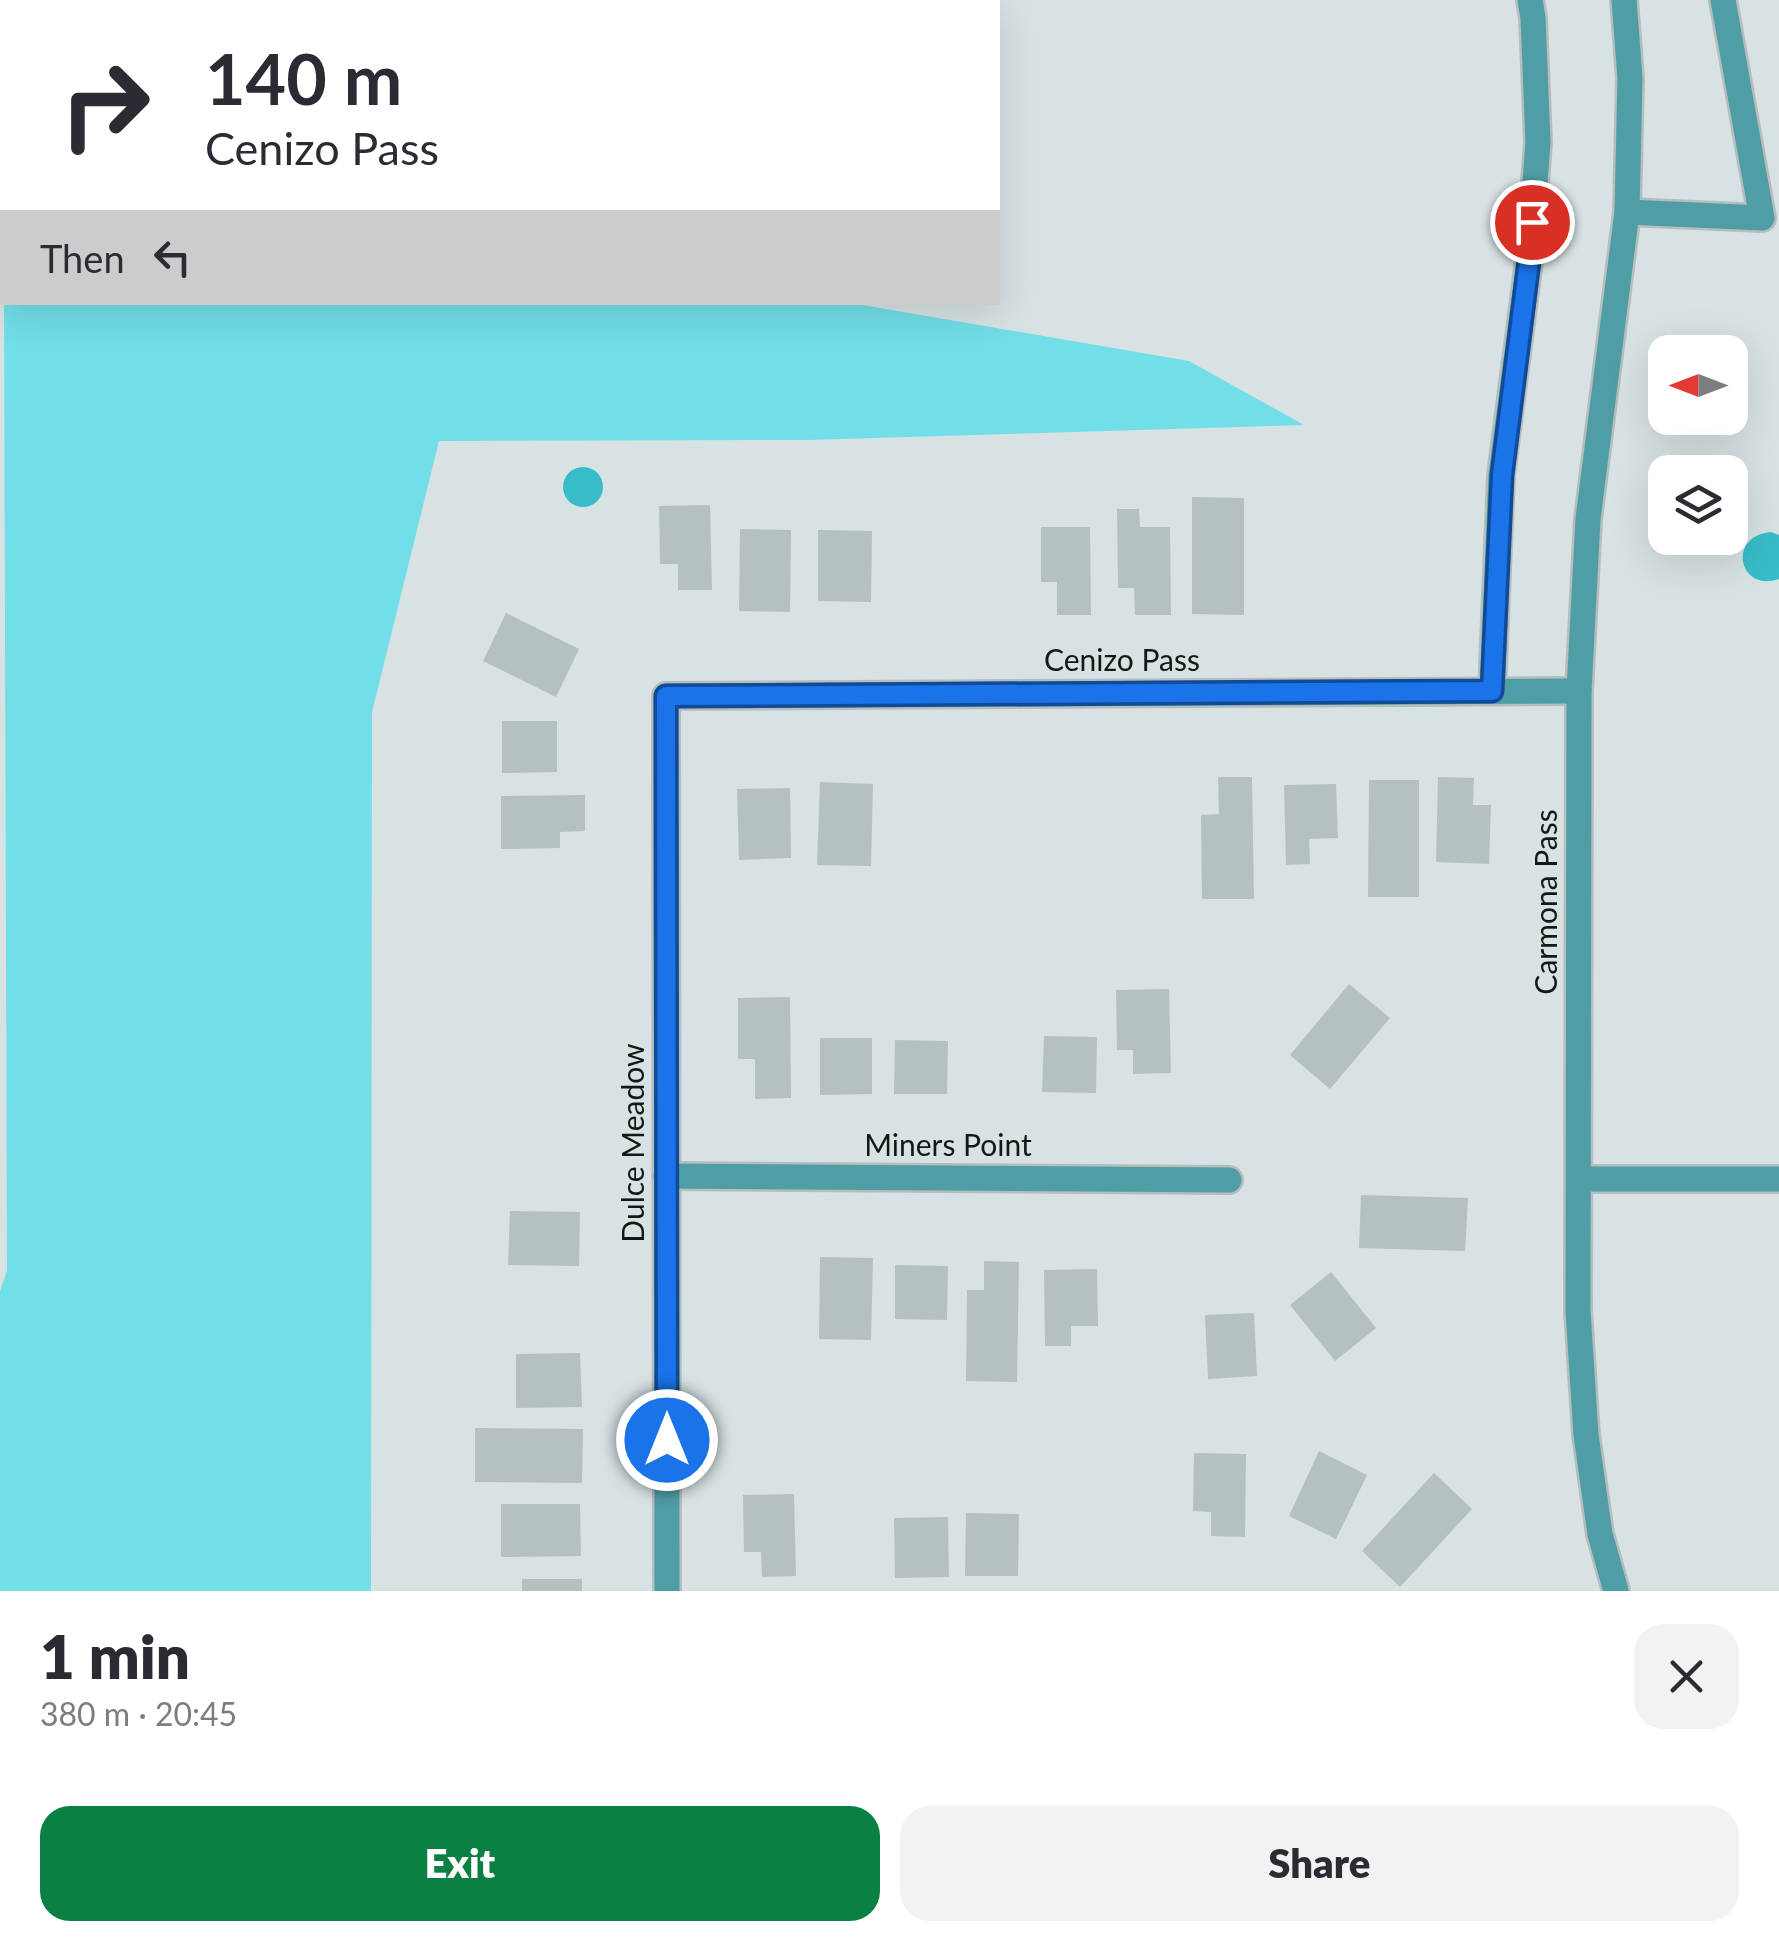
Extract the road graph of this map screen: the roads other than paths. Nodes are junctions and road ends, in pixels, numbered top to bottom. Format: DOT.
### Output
graph roads {
  1 [pos="1530,0"];
  2 [pos="1624,0"];
  3 [pos="1723,0"];
  4 [pos="1627,212"];
  5 [pos="1492,691"];
  6 [pos="1580,691"];
  7 [pos="666,696"];
  8 [pos="666,1176"];
  9 [pos="1579,1179"];
  10 [pos="1779,1179"];
  11 [pos="1229,1180"];
  12 [pos="667,1591"];
  13 [pos="1616,1591"];
  1 -- 5 [label="street"];
  2 -- 4 [label="street, Carmona Pass"];
  3 -- 4 [label="street"];
  4 -- 6 [label="street, Carmona Pass"];
  5 -- 6 [label="street, Cenizo Pass"];
  5 -- 7 [label="street, Cenizo Pass"];
  6 -- 9 [label="street, Carmona Pass"];
  7 -- 8 [label="street, Dulce Meadow"];
  8 -- 11 [label="street, Miners Point"];
  8 -- 12 [label="street, Dulce Meadow"];
  9 -- 10 [label="street"];
  9 -- 13 [label="street, Carmona Pass"];
}
